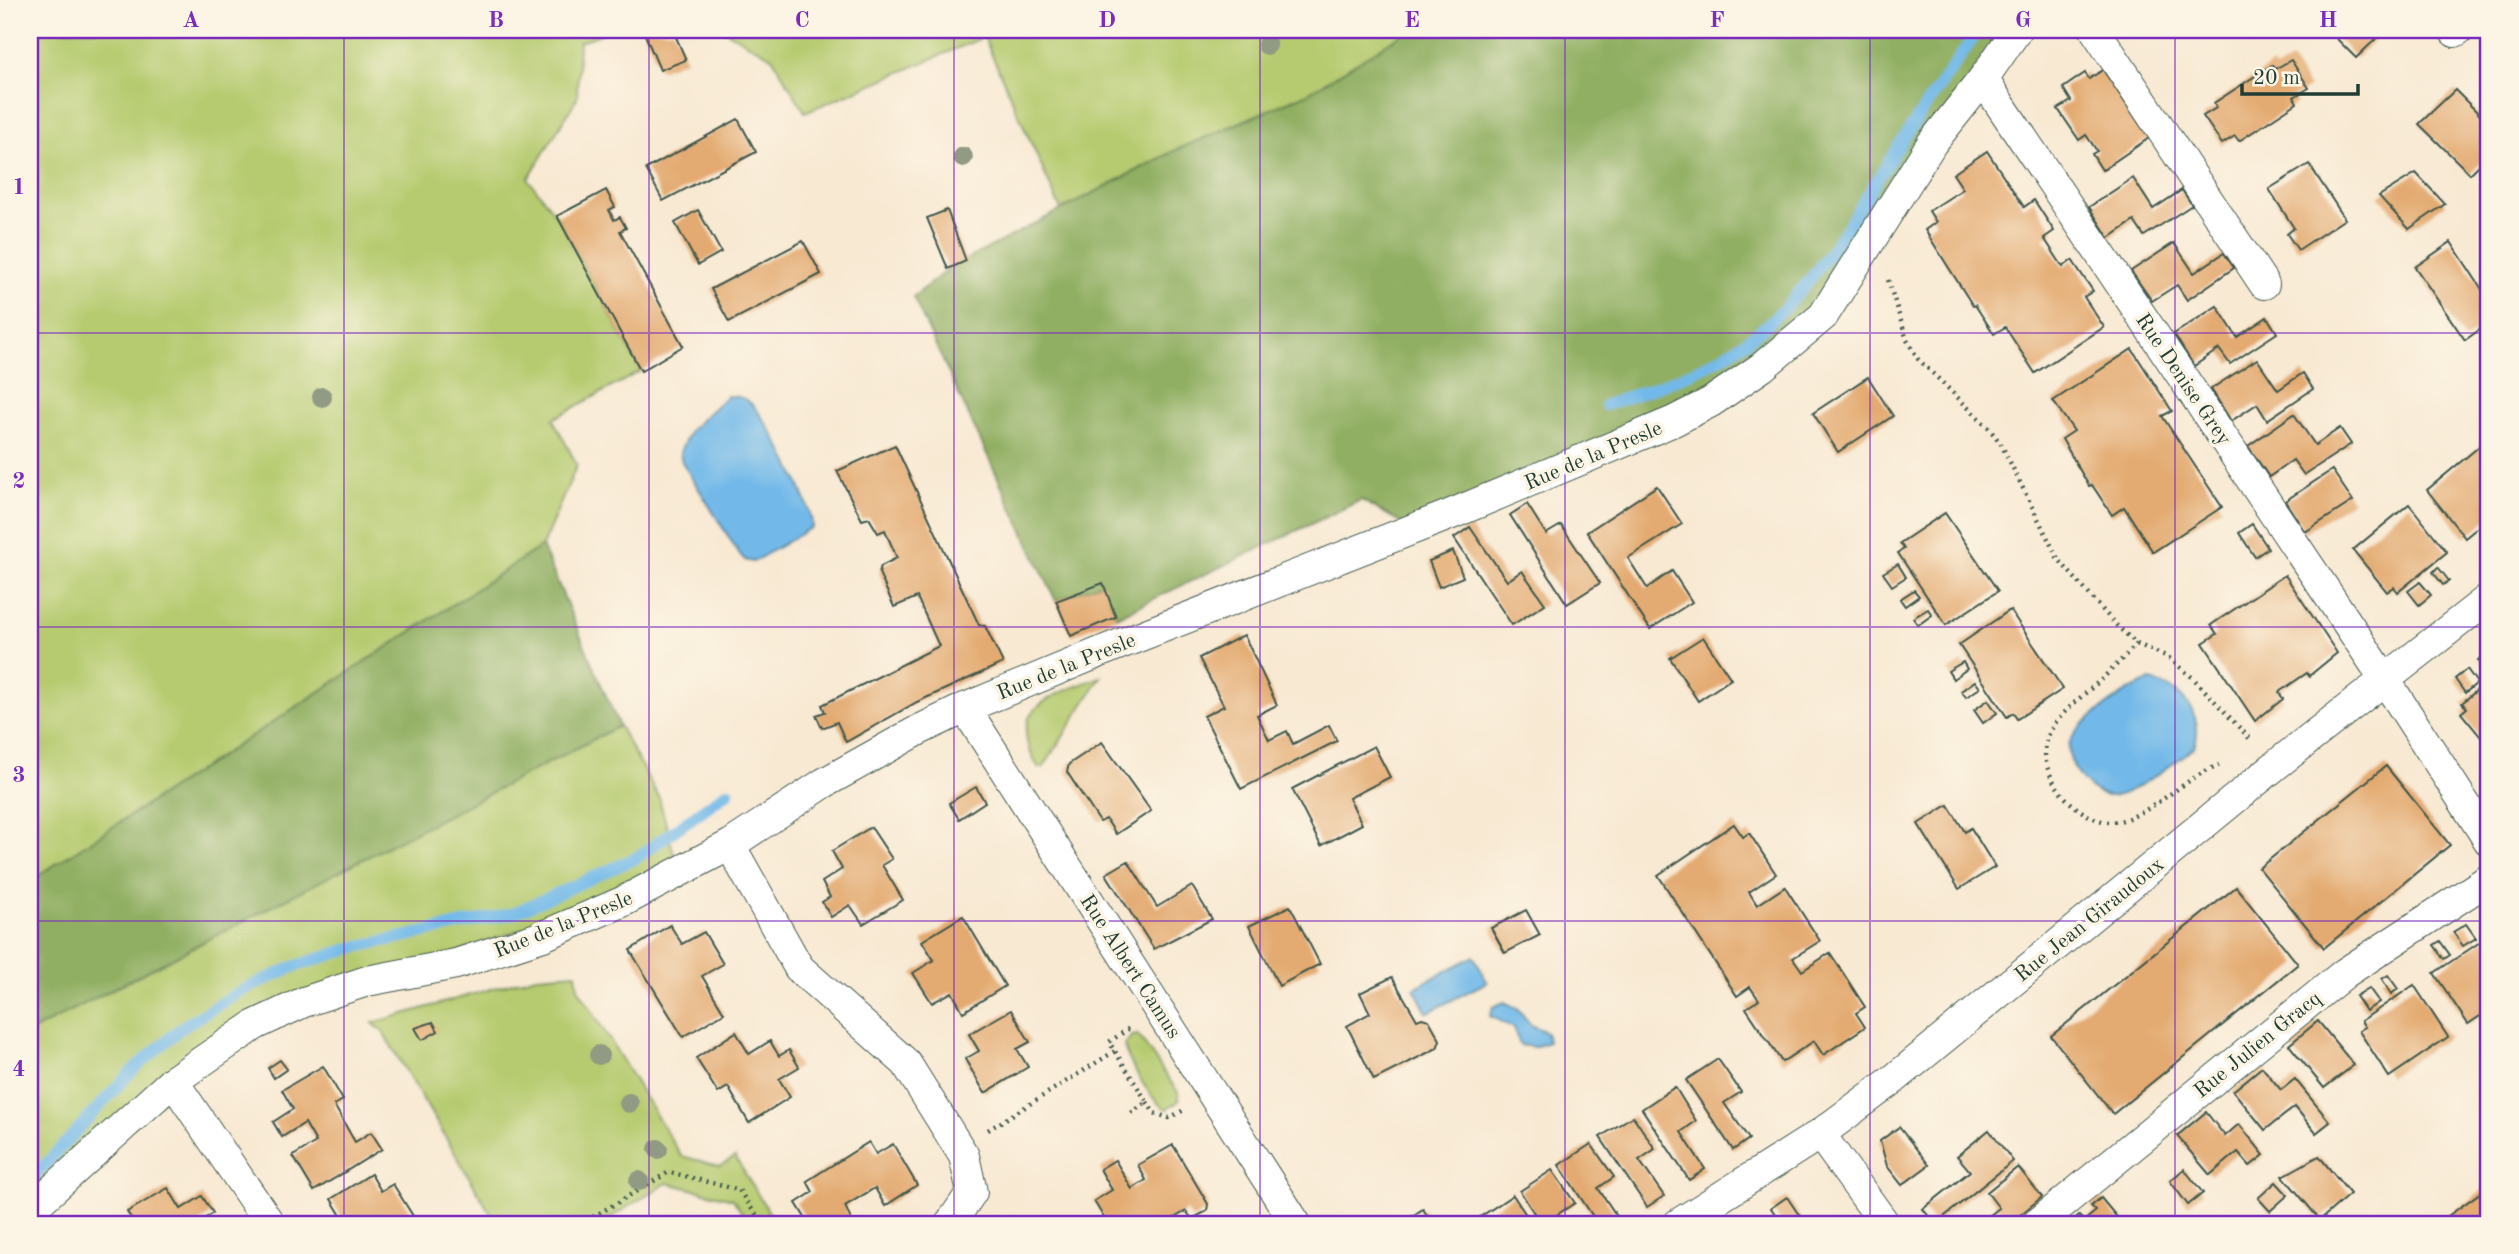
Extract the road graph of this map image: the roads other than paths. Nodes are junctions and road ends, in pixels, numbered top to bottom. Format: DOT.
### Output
graph roads {
  1 [pos="2017,30"];
  2 [pos="2095,30"];
  3 [pos="1983,79"];
  4 [pos="2264,284"];
  5 [pos="2489,597"];
  6 [pos="2384,678"];
  7 [pos="964,708"];
  8 [pos="2489,841"];
  9 [pos="730,845"];
  10 [pos="2489,879"];
  11 [pos="173,1081"];
  12 [pos="1820,1134"];
  13 [pos="30,1210"];
  14 [pos="270,1224"];
  15 [pos="950,1224"];
  16 [pos="1296,1224"];
  17 [pos="1678,1224"];
  18 [pos="1885,1224"];
  19 [pos="2037,1224"];
  1 -- 3 [label="street, Rue de la Presle"];
  2 -- 4 [label="street"];
  3 -- 6 [label="street, Rue Denise Grey"];
  3 -- 7 [label="street, Rue de la Presle"];
  5 -- 6 [label="street, Rue Jean Giraudoux"];
  6 -- 8 [label="street"];
  6 -- 12 [label="street, Rue Jean Giraudoux"];
  7 -- 9 [label="street, Rue de la Presle"];
  7 -- 16 [label="street, Rue Albert Camus"];
  9 -- 11 [label="street, Rue de la Presle"];
  9 -- 15 [label="street"];
  10 -- 19 [label="street, Rue Julien Gracq"];
  11 -- 13 [label="street, Rue de la Presle"];
  11 -- 14 [label="street"];
  12 -- 17 [label="street, Rue Jean Giraudoux"];
  12 -- 18 [label="street"];
}
